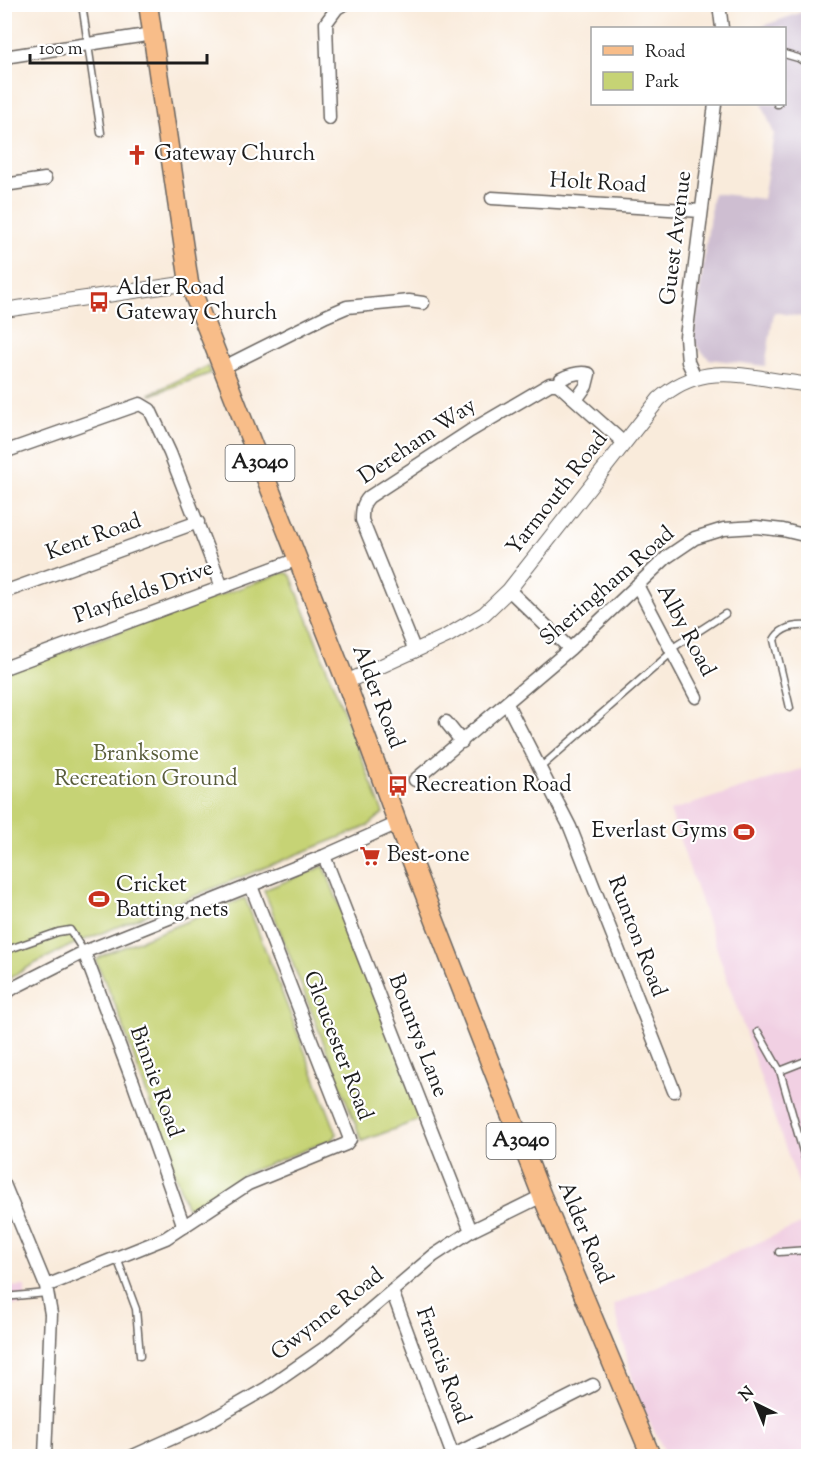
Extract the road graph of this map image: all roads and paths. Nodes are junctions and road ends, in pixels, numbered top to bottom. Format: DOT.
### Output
graph roads {
  1 [pos="82,4"];
  2 [pos="148,4"];
  3 [pos="344,4"];
  4 [pos="719,4"];
  5 [pos="722,27"];
  6 [pos="153,34"];
  7 [pos="88,44"];
  8 [pos="786,55"];
  9 [pos="4,57"];
  10 [pos="808,64"];
  11 [pos="715,105"];
  12 [pos="329,118"];
  13 [pos="101,133"];
  14 [pos="45,179"];
  15 [pos="4,185"];
  16 [pos="492,198"];
  17 [pos="701,211"];
  18 [pos="189,283"];
  19 [pos="423,303"];
  20 [pos="4,310"];
  21 [pos="222,368"];
  22 [pos="695,377"];
  23 [pos="808,385"];
  24 [pos="560,386"];
  25 [pos="576,400"];
  26 [pos="624,443"];
  27 [pos="4,452"];
  28 [pos="198,522"];
  29 [pos="808,536"];
  30 [pos="298,559"];
  31 [pos="637,585"];
  32 [pos="222,587"];
  33 [pos="510,590"];
  34 [pos="4,592"];
  35 [pos="725,614"];
  36 [pos="808,626"];
  37 [pos="570,649"];
  38 [pos="671,650"];
  39 [pos="415,651"];
  40 [pos="4,668"];
  41 [pos="346,682"];
  42 [pos="696,697"];
  43 [pos="507,704"];
  44 [pos="790,708"];
  45 [pos="446,722"];
  46 [pos="462,742"];
  47 [pos="540,768"];
  48 [pos="415,780"];
  49 [pos="399,823"];
  50 [pos="324,856"];
  51 [pos="251,886"];
  52 [pos="4,951"];
  53 [pos="84,952"];
  54 [pos="4,994"];
  55 [pos="758,1032"];
  56 [pos="808,1060"];
  57 [pos="780,1071"];
  58 [pos="674,1091"];
  59 [pos="805,1142"];
  60 [pos="808,1169"];
  61 [pos="4,1184"];
  62 [pos="542,1196"];
  63 [pos="184,1227"];
  64 [pos="471,1232"];
  65 [pos="808,1250"];
  66 [pos="779,1252"];
  67 [pos="117,1258"];
  68 [pos="47,1289"];
  69 [pos="392,1291"];
  70 [pos="4,1297"];
  71 [pos="140,1356"];
  72 [pos="593,1385"];
  73 [pos="45,1456"];
  74 [pos="133,1456"];
  75 [pos="453,1456"];
  76 [pos="651,1456"];
  1 -- 7 [label="lane"];
  2 -- 6 [label="main road, Alder Road / A3040"];
  3 -- 12 [label="street"];
  4 -- 5 [label="street"];
  6 -- 7 [label="street"];
  6 -- 18 [label="main road, Alder Road / A3040"];
  7 -- 9 [label="street"];
  7 -- 13 [label="lane"];
  8 -- 10 [label="lane"];
  11 -- 17 [label="street, Guest Avenue"];
  14 -- 15 [label="street"];
  16 -- 17 [label="street, Holt Road"];
  17 -- 22 [label="street, Guest Avenue"];
  18 -- 20 [label="street"];
  18 -- 21 [label="main road, Alder Road / A3040"];
  19 -- 21 [label="street"];
  21 -- 30 [label="main road, Alder Road / A3040"];
  22 -- 23 [label="street, Yarmouth Road"];
  22 -- 26 [label="street, Yarmouth Road"];
  24 -- 25 [label="street"];
  24 -- 25 [label="street, Dereham Way"];
  24 -- 39 [label="street, Dereham Way"];
  25 -- 26 [label="street"];
  26 -- 33 [label="street, Yarmouth Road"];
  27 -- 28 [label="street"];
  28 -- 32 [label="street"];
  28 -- 34 [label="street, Kent Road"];
  29 -- 31 [label="street, Sheringham Road"];
  30 -- 32 [label="street, Playfields Drive"];
  30 -- 41 [label="main road, Alder Road / A3040"];
  31 -- 37 [label="street, Sheringham Road"];
  31 -- 38 [label="street, Alby Road"];
  32 -- 40 [label="street, Playfields Drive"];
  33 -- 37 [label="street"];
  33 -- 39 [label="street, Yarmouth Road"];
  35 -- 38 [label="lane"];
  36 -- 44 [label="lane"];
  37 -- 43 [label="street, Sheringham Road"];
  38 -- 42 [label="street, Alby Road"];
  38 -- 47 [label="lane"];
  39 -- 41 [label="street, Yarmouth Road"];
  41 -- 49 [label="main road, Alder Road / A3040"];
  43 -- 46 [label="street, Sheringham Road"];
  43 -- 47 [label="street, Runton Road"];
  45 -- 46 [label="street"];
  46 -- 48 [label="street, Sheringham Road"];
  47 -- 58 [label="street, Runton Road"];
  49 -- 50 [label="street"];
  49 -- 62 [label="main road, Alder Road / A3040"];
  50 -- 51 [label="street"];
  50 -- 64 [label="street, Bountys Lane"];
  51 -- 53 [label="street"];
  51 -- 63 [label="street, Gloucester Road"];
  52 -- 53 [label="lane"];
  53 -- 54 [label="street"];
  53 -- 63 [label="street, Binnie Road"];
  55 -- 57 [label="lane"];
  56 -- 57 [label="lane"];
  57 -- 59 [label="lane"];
  59 -- 60 [label="lane"];
  61 -- 68 [label="street"];
  62 -- 64 [label="street, Gwynne Road"];
  62 -- 76 [label="main road, Alder Road / A3040"];
  63 -- 67 [label="street, Gloucester Road"];
  64 -- 69 [label="street, Gwynne Road"];
  65 -- 66 [label="lane"];
  67 -- 68 [label="street, Gloucester Road"];
  67 -- 71 [label="lane"];
  68 -- 70 [label="lane"];
  68 -- 73 [label="street"];
  69 -- 74 [label="street, Gwynne Road"];
  69 -- 75 [label="street, Francis Road"];
  72 -- 75 [label="street"];
}
